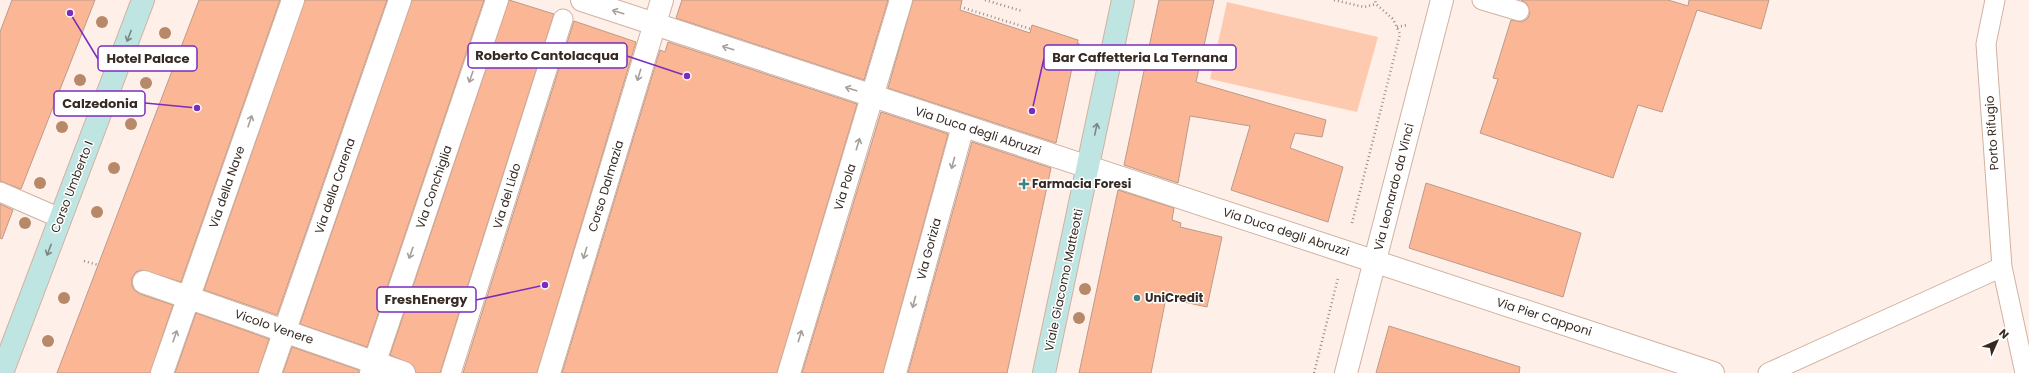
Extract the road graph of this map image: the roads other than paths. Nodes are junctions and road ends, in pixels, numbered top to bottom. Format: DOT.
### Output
graph roads {
  1 [pos="143,0"];
  2 [pos="292,0"];
  3 [pos="400,0"];
  4 [pos="497,0"];
  5 [pos="582,0"];
  6 [pos="662,0"];
  7 [pos="901,0"];
  8 [pos="1123,0"];
  9 [pos="1442,0"];
  10 [pos="1482,0"];
  11 [pos="1996,0"];
  12 [pos="1519,10"];
  13 [pos="563,19"];
  14 [pos="654,24"];
  15 [pos="872,96"];
  16 [pos="963,126"];
  17 [pos="1088,167"];
  18 [pos="0,192"];
  19 [pos="60,218"];
  20 [pos="1375,261"];
  21 [pos="2002,267"];
  22 [pos="144,282"];
  23 [pos="189,298"];
  24 [pos="286,328"];
  25 [pos="373,368"];
  26 [pos="2,373"];
  27 [pos="162,373"];
  28 [pos="270,373"];
  29 [pos="404,373"];
  30 [pos="451,373"];
  31 [pos="549,373"];
  32 [pos="789,373"];
  33 [pos="895,373"];
  34 [pos="1044,373"];
  35 [pos="1346,373"];
  36 [pos="1713,373"];
  37 [pos="1768,373"];
  38 [pos="2025,373"];
  1 -- 19 [label="street, Corso Umberto I, one-way"];
  23 -- 2 [label="street, Via della Nave, one-way"];
  3 -- 24 [label="street, Via della Carena"];
  4 -- 25 [label="street, Via Conchiglia, one-way"];
  14 -- 5 [label="street, Via Duca degli Abruzzi, one-way"];
  6 -- 14 [label="street, Corso Dalmazia"];
  7 -- 15 [label="street, Via Pola"];
  17 -- 8 [label="street, Viale Giacomo Matteotti, one-way"];
  9 -- 20 [label="street, Via Leonardo da Vinci"];
  10 -- 12 [label="lane"];
  11 -- 21 [label="lane, Porto Rifugio"];
  13 -- 30 [label="lane, Via del Lido"];
  15 -- 14 [label="street, Via Duca degli Abruzzi, one-way"];
  14 -- 31 [label="street, Corso Dalmazia, one-way"];
  15 -- 16 [label="street, Via Duca degli Abruzzi"];
  32 -- 15 [label="street, Via Pola, one-way"];
  16 -- 17 [label="street, Via Duca degli Abruzzi"];
  16 -- 33 [label="street, Via Gorizia, one-way"];
  17 -- 20 [label="street, Via Duca degli Abruzzi"];
  17 -- 34 [label="street, Viale Giacomo Matteotti"];
  18 -- 19 [label="lane"];
  19 -- 26 [label="street, Corso Umberto I, one-way"];
  20 -- 35 [label="street, Via Leonardo da Vinci"];
  20 -- 36 [label="street, Via Pier Capponi"];
  21 -- 37 [label="lane"];
  21 -- 38 [label="lane, Porto Rifugio"];
  22 -- 23 [label="street, Vicolo Venere"];
  23 -- 24 [label="street, Vicolo Venere"];
  27 -- 23 [label="street, Via della Nave, one-way"];
  24 -- 25 [label="street, Vicolo Venere"];
  24 -- 28 [label="street, Via della Carena"];
  25 -- 29 [label="street, Vicolo Venere"];
}
